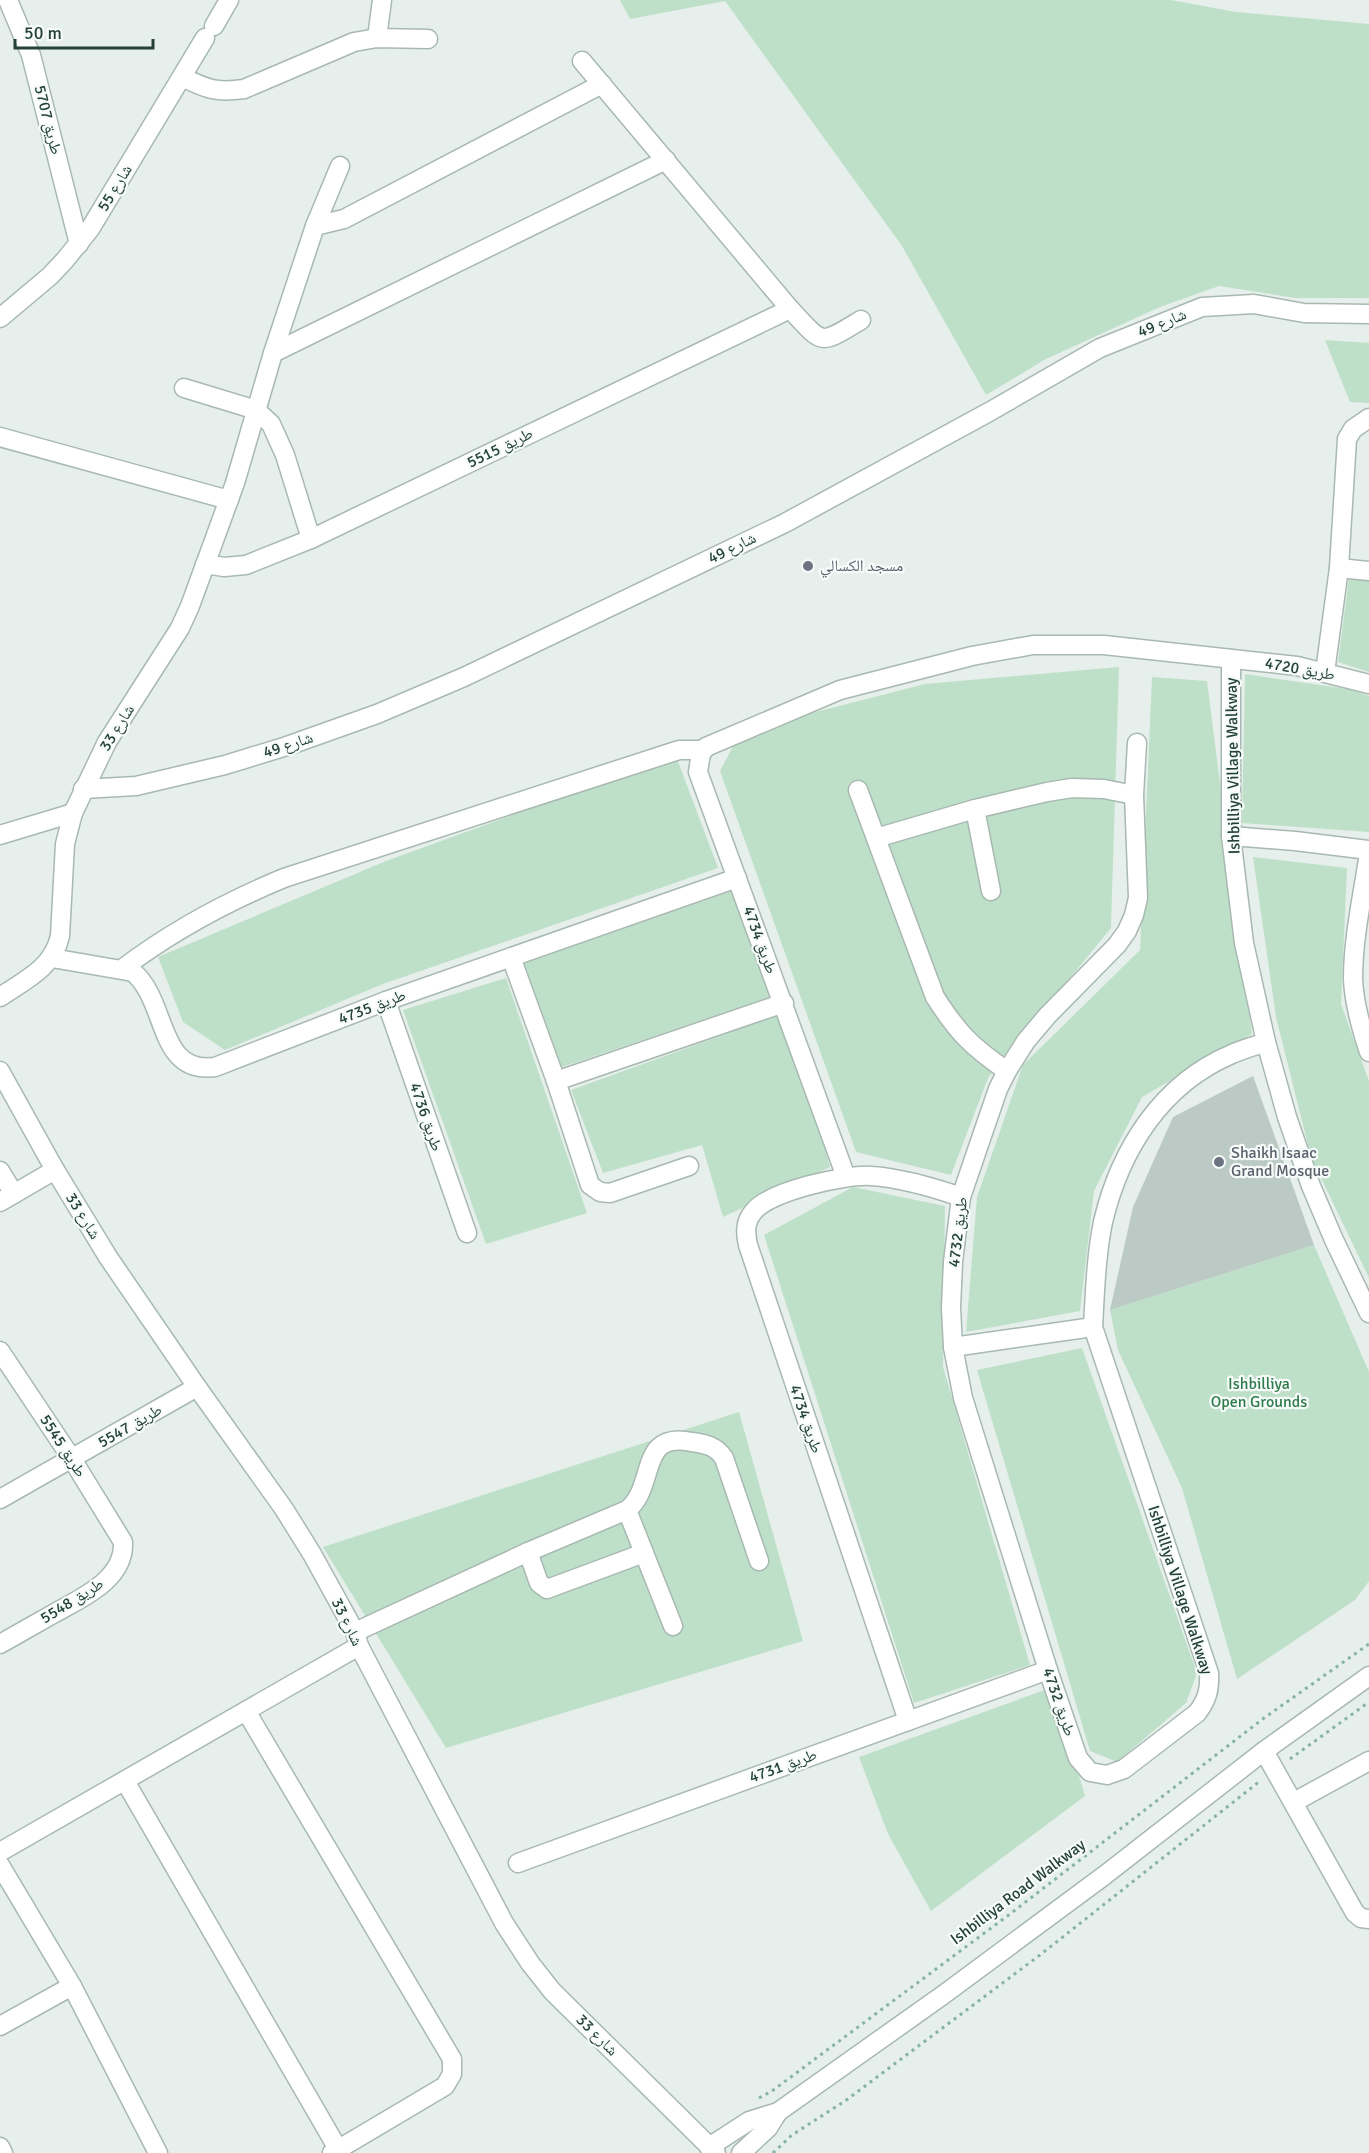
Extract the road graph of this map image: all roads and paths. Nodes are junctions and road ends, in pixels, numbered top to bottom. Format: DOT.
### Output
graph roads {
  1 [pos="8,0"];
  2 [pos="382,0"];
  3 [pos="226,1"];
  4 [pos="377,38"];
  5 [pos="428,39"];
  6 [pos="582,61"];
  7 [pos="182,77"];
  8 [pos="602,84"];
  9 [pos="666,160"];
  10 [pos="340,166"];
  11 [pos="315,226"];
  12 [pos="79,244"];
  13 [pos="790,309"];
  14 [pos="1369,314"];
  15 [pos="0,318"];
  16 [pos="861,320"];
  17 [pos="273,354"];
  18 [pos="184,388"];
  19 [pos="256,410"];
  20 [pos="1369,418"];
  21 [pos="0,437"];
  22 [pos="232,491"];
  23 [pos="311,539"];
  24 [pos="205,564"];
  25 [pos="1339,568"];
  26 [pos="1369,571"];
  27 [pos="1231,659"];
  28 [pos="1325,672"];
  29 [pos="1369,684"];
  30 [pos="1137,743"];
  31 [pos="704,750"];
  32 [pos="83,789"];
  33 [pos="858,790"];
  34 [pos="1134,795"];
  35 [pos="975,809"];
  36 [pos="73,813"];
  37 [pos="0,835"];
  38 [pos="1231,836"];
  39 [pos="876,838"];
  40 [pos="1369,852"];
  41 [pos="737,878"];
  42 [pos="991,891"];
  43 [pos="511,957"];
  44 [pos="52,958"];
  45 [pos="122,969"];
  46 [pos="0,997"];
  47 [pos="386,1001"];
  48 [pos="783,1003"];
  49 [pos="1362,1004"];
  50 [pos="1266,1042"];
  51 [pos="1369,1052"];
  52 [pos="0,1071"];
  53 [pos="1007,1071"];
  54 [pos="556,1082"];
  55 [pos="689,1166"];
  56 [pos="55,1170"];
  57 [pos="0,1172"];
  58 [pos="846,1177"];
  59 [pos="961,1197"];
  60 [pos="7,1198"];
  61 [pos="467,1233"];
  62 [pos="1369,1313"];
  63 [pos="1093,1327"];
  64 [pos="952,1347"];
  65 [pos="0,1351"];
  66 [pos="197,1387"];
  67 [pos="72,1459"];
  68 [pos="0,1499"];
  69 [pos="627,1510"];
  70 [pos="123,1542"];
  71 [pos="528,1552"];
  72 [pos="644,1553"];
  73 [pos="759,1561"];
  74 [pos="673,1626"];
  75 [pos="357,1639"];
  76 [pos="0,1644"];
  77 [pos="1369,1644"];
  78 [pos="1048,1670"];
  79 [pos="1369,1676"];
  80 [pos="1369,1702"];
  81 [pos="246,1711"];
  82 [pos="908,1721"];
  83 [pos="1264,1751"];
  84 [pos="1078,1758"];
  85 [pos="1369,1761"];
  86 [pos="1275,1770"];
  87 [pos="125,1781"];
  88 [pos="1294,1802"];
  89 [pos="0,1852"];
  90 [pos="518,1863"];
  91 [pos="0,1865"];
  92 [pos="1369,1918"];
  93 [pos="72,1986"];
  94 [pos="0,2026"];
  95 [pos="753,2101"];
  96 [pos="778,2112"];
  97 [pos="0,2147"];
  98 [pos="712,2150"];
  99 [pos="335,2151"];
  100 [pos="3,2153"];
  101 [pos="158,2153"];
  102 [pos="741,2153"];
  103 [pos="773,2153"];
  1 -- 12 [label="street, طريق 5707"];
  2 -- 4 [label="street"];
  3 -- 7 [label="street, شارع 55"];
  4 -- 5 [label="street"];
  4 -- 7 [label="street"];
  6 -- 8 [label="street"];
  7 -- 12 [label="street, شارع 55"];
  8 -- 9 [label="street"];
  8 -- 11 [label="street"];
  9 -- 13 [label="street"];
  9 -- 17 [label="street"];
  10 -- 11 [label="street, شارع 33"];
  11 -- 17 [label="street, شارع 33"];
  12 -- 15 [label="street, شارع 55"];
  13 -- 16 [label="street"];
  13 -- 23 [label="street, طريق 5515"];
  14 -- 32 [label="street, شارع 49"];
  17 -- 19 [label="street, شارع 33"];
  18 -- 19 [label="street"];
  19 -- 22 [label="street, شارع 33"];
  19 -- 23 [label="street"];
  20 -- 25 [label="street"];
  21 -- 22 [label="street"];
  22 -- 24 [label="street, شارع 33"];
  23 -- 24 [label="street, طريق 5515"];
  24 -- 32 [label="street, شارع 33"];
  25 -- 26 [label="street"];
  25 -- 28 [label="street"];
  27 -- 28 [label="street, طريق 4720"];
  27 -- 31 [label="street, Ishbilliya Village Walkway"];
  27 -- 38 [label="street, Ishbilliya Village Walkway"];
  28 -- 29 [label="street, طريق 4720"];
  30 -- 34 [label="street, طريق 4732"];
  31 -- 41 [label="street, طريق 4734"];
  31 -- 45 [label="street"];
  32 -- 36 [label="street, شارع 33"];
  33 -- 39 [label="street"];
  34 -- 35 [label="street"];
  34 -- 53 [label="street, طريق 4732"];
  35 -- 39 [label="street"];
  35 -- 42 [label="street"];
  36 -- 37 [label="street"];
  36 -- 44 [label="street, شارع 33"];
  38 -- 40 [label="street"];
  38 -- 50 [label="street, Ishbilliya Village Walkway"];
  39 -- 53 [label="street"];
  40 -- 49 [label="street"];
  41 -- 43 [label="street, طريق 4735"];
  41 -- 48 [label="street, طريق 4734"];
  43 -- 47 [label="street, طريق 4735"];
  43 -- 54 [label="street"];
  44 -- 45 [label="street, طريق 4735"];
  44 -- 46 [label="street"];
  45 -- 47 [label="street, طريق 4735"];
  47 -- 61 [label="street, طريق 4736"];
  48 -- 54 [label="street"];
  48 -- 58 [label="street, طريق 4734"];
  49 -- 51 [label="street"];
  50 -- 62 [label="street, Ishbilliya Village Walkway"];
  50 -- 63 [label="street, Ishbilliya Village Walkway"];
  52 -- 56 [label="street, شارع 33"];
  53 -- 59 [label="street, طريق 4732"];
  54 -- 55 [label="street"];
  56 -- 60 [label="street"];
  56 -- 66 [label="street, شارع 33"];
  57 -- 60 [label="street"];
  58 -- 59 [label="street, طريق 4734"];
  58 -- 82 [label="street, طريق 4734"];
  59 -- 64 [label="street, طريق 4732"];
  63 -- 64 [label="street"];
  63 -- 84 [label="street, Ishbilliya Village Walkway"];
  64 -- 78 [label="street, طريق 4732"];
  65 -- 67 [label="street, طريق 5545"];
  66 -- 67 [label="street, طريق 5547"];
  66 -- 75 [label="street, شارع 33"];
  67 -- 68 [label="street, طريق 5547"];
  67 -- 70 [label="street, طريق 5545"];
  69 -- 71 [label="street"];
  69 -- 72 [label="street"];
  69 -- 73 [label="street"];
  70 -- 76 [label="street, طريق 5548"];
  71 -- 72 [label="street"];
  71 -- 75 [label="street"];
  72 -- 74 [label="street"];
  75 -- 81 [label="street"];
  75 -- 98 [label="street, شارع 33"];
  77 -- 95 [label="path, Ishbilliya Road Walkway"];
  78 -- 82 [label="street, طريق 4731"];
  78 -- 84 [label="street, طريق 4732"];
  79 -- 83 [label="street"];
  80 -- 86 [label="path"];
  81 -- 87 [label="street"];
  81 -- 99 [label="street"];
  82 -- 90 [label="street, طريق 4731"];
  83 -- 86 [label="street"];
  83 -- 96 [label="street"];
  85 -- 88 [label="street"];
  86 -- 88 [label="street"];
  86 -- 103 [label="path"];
  87 -- 89 [label="street"];
  87 -- 99 [label="street"];
  88 -- 92 [label="street"];
  91 -- 93 [label="street"];
  93 -- 94 [label="street"];
  93 -- 101 [label="street"];
  96 -- 98 [label="street"];
  96 -- 102 [label="street"];
  97 -- 100 [label="street"];
}
